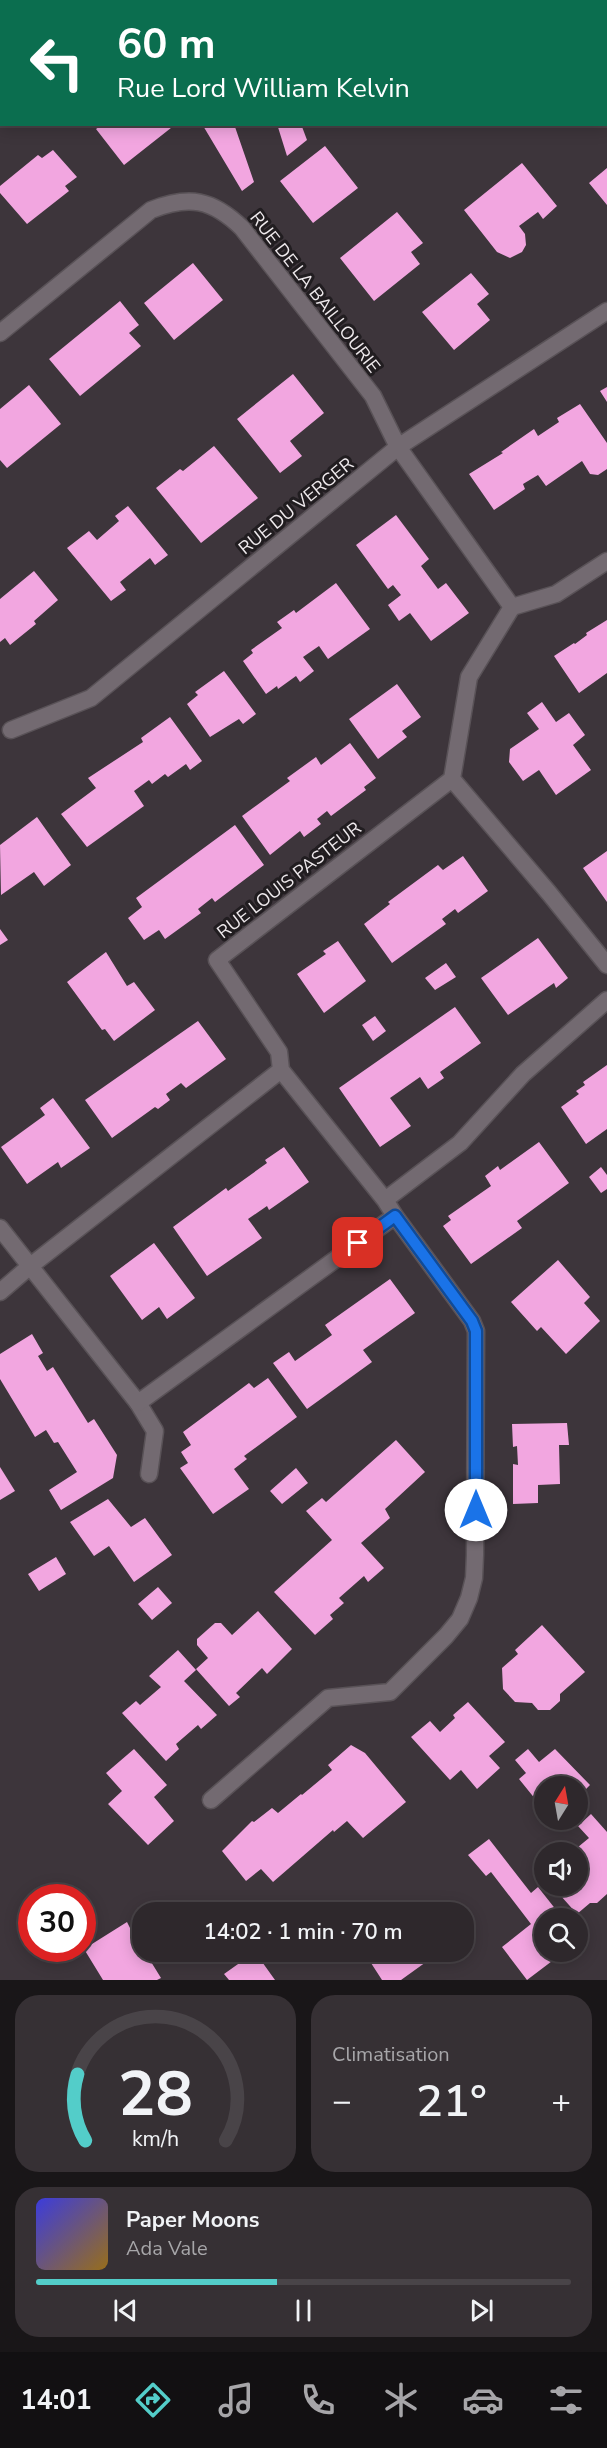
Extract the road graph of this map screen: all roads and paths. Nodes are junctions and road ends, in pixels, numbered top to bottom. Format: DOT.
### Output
graph roads {
  1 [pos="607,311"];
  2 [pos="0,333"];
  3 [pos="398,447"];
  4 [pos="607,561"];
  5 [pos="512,607"];
  6 [pos="11,730"];
  7 [pos="452,779"];
  8 [pos="607,965"];
  9 [pos="607,1000"];
  10 [pos="281,1070"];
  11 [pos="385,1200"];
  12 [pos="395,1216"];
  13 [pos="0,1228"];
  14 [pos="29,1267"];
  15 [pos="0,1292"];
  16 [pos="138,1403"];
  17 [pos="149,1474"];
  18 [pos="212,1800"];
  1 -- 3 [label="street, RUE DU VERGER"];
  2 -- 3 [label="street, RUE DE LA BAILLOURIE"];
  3 -- 5 [label="street"];
  3 -- 6 [label="street, RUE DU VERGER"];
  4 -- 5 [label="street"];
  5 -- 7 [label="street"];
  7 -- 8 [label="street"];
  7 -- 10 [label="street, RUE LOUIS PASTEUR"];
  9 -- 11 [label="street"];
  10 -- 11 [label="street"];
  10 -- 14 [label="street"];
  11 -- 12 [label="street"];
  12 -- 16 [label="street"];
  12 -- 18 [label="street"];
  13 -- 14 [label="street"];
  14 -- 15 [label="street"];
  14 -- 16 [label="street"];
  16 -- 17 [label="street"];
}
